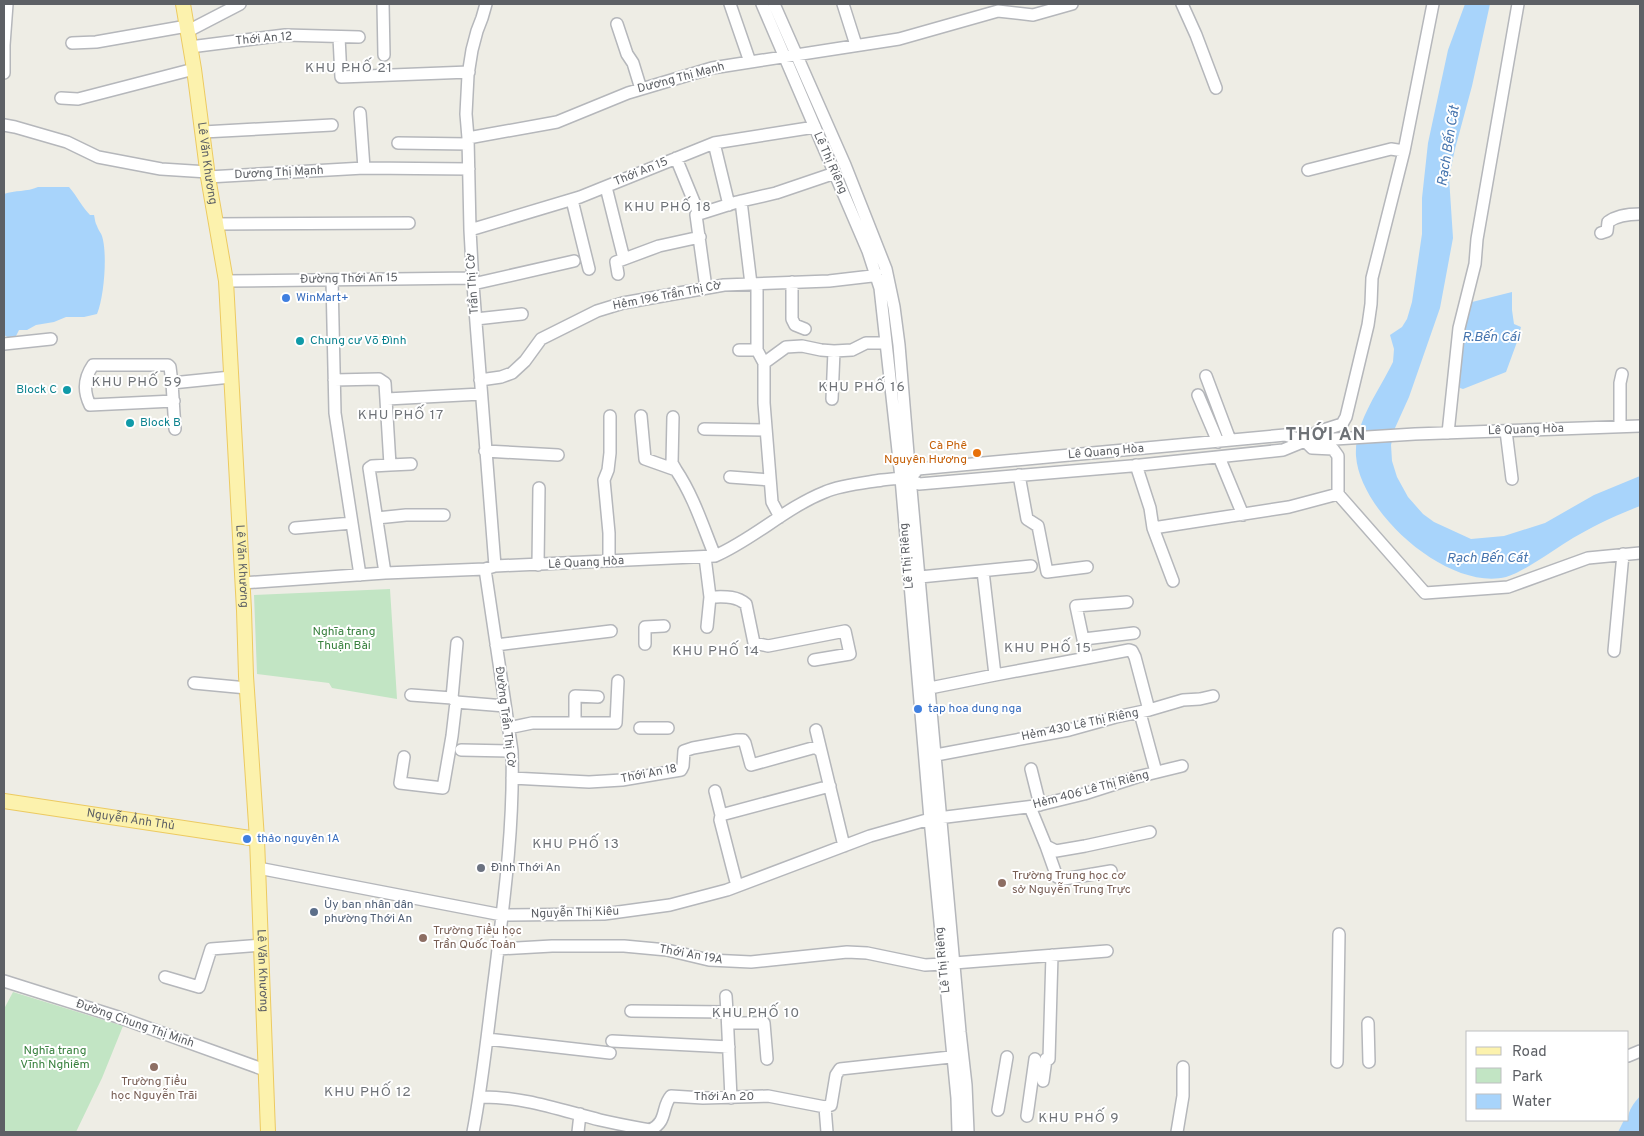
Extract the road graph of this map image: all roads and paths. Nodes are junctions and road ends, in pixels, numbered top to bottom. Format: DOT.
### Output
graph roads {
  1 [pos="7,4"];
  2 [pos="183,4"];
  3 [pos="240,4"];
  4 [pos="383,4"];
  5 [pos="486,4"];
  6 [pos="730,4"];
  7 [pos="762,4"];
  8 [pos="774,4"];
  9 [pos="843,4"];
  10 [pos="1072,4"];
  11 [pos="1182,4"];
  12 [pos="1433,4"];
  13 [pos="1518,4"];
  14 [pos="617,24"];
  15 [pos="187,28"];
  16 [pos="339,37"];
  17 [pos="359,37"];
  18 [pos="72,42"];
  19 [pos="4,45"];
  20 [pos="856,45"];
  21 [pos="190,47"];
  22 [pos="796,54"];
  23 [pos="384,56"];
  24 [pos="784,56"];
  25 [pos="750,62"];
  26 [pos="194,69"];
  27 [pos="469,72"];
  28 [pos="4,73"];
  29 [pos="1216,88"];
  30 [pos="641,89"];
  31 [pos="61,98"];
  32 [pos="360,113"];
  33 [pos="4,126"];
  34 [pos="332,126"];
  35 [pos="815,127"];
  36 [pos="202,132"];
  37 [pos="468,141"];
  38 [pos="398,143"];
  39 [pos="714,143"];
  40 [pos="1404,151"];
  41 [pos="676,158"];
  42 [pos="364,168"];
  43 [pos="469,169"];
  44 [pos="1308,170"];
  45 [pos="835,173"];
  46 [pos="208,174"];
  47 [pos="606,186"];
  48 [pos="572,200"];
  49 [pos="740,202"];
  50 [pos="729,205"];
  51 [pos="700,214"];
  52 [pos="1640,214"];
  53 [pos="409,223"];
  54 [pos="216,224"];
  55 [pos="470,230"];
  56 [pos="1601,233"];
  57 [pos="700,237"];
  58 [pos="624,259"];
  59 [pos="574,261"];
  60 [pos="588,269"];
  61 [pos="876,273"];
  62 [pos="618,274"];
  63 [pos="332,280"];
  64 [pos="226,281"];
  65 [pos="473,281"];
  66 [pos="792,282"];
  67 [pos="754,284"];
  68 [pos="706,288"];
  69 [pos="522,314"];
  70 [pos="476,319"];
  71 [pos="805,329"];
  72 [pos="51,339"];
  73 [pos="885,343"];
  74 [pos="4,344"];
  75 [pos="739,350"];
  76 [pos="757,350"];
  77 [pos="834,351"];
  78 [pos="764,363"];
  79 [pos="1622,374"];
  80 [pos="1206,376"];
  81 [pos="231,377"];
  82 [pos="334,380"];
  83 [pos="480,380"];
  84 [pos="172,383"];
  85 [pos="481,394"];
  86 [pos="1198,395"];
  87 [pos="387,399"];
  88 [pos="832,399"];
  89 [pos="174,401"];
  90 [pos="610,416"];
  91 [pos="641,416"];
  92 [pos="673,417"];
  93 [pos="1620,426"];
  94 [pos="1640,426"];
  95 [pos="175,429"];
  96 [pos="704,429"];
  97 [pos="766,430"];
  98 [pos="1506,431"];
  99 [pos="1448,433"];
  100 [pos="1230,440"];
  101 [pos="1305,441"];
  102 [pos="1218,442"];
  103 [pos="486,451"];
  104 [pos="558,455"];
  105 [pos="1219,457"];
  106 [pos="411,464"];
  107 [pos="390,465"];
  108 [pos="1136,465"];
  109 [pos="676,470"];
  110 [pos="1019,475"];
  111 [pos="730,477"];
  112 [pos="906,478"];
  113 [pos="1512,479"];
  114 [pos="770,480"];
  115 [pos="539,488"];
  116 [pos="1338,494"];
  117 [pos="1242,514"];
  118 [pos="444,515"];
  119 [pos="780,517"];
  120 [pos="377,518"];
  121 [pos="352,523"];
  122 [pos="295,528"];
  123 [pos="1153,528"];
  124 [pos="1640,553"];
  125 [pos="1623,554"];
  126 [pos="710,557"];
  127 [pos="609,561"];
  128 [pos="538,565"];
  129 [pos="1031,566"];
  130 [pos="1087,567"];
  131 [pos="490,568"];
  132 [pos="983,571"];
  133 [pos="385,574"];
  134 [pos="360,575"];
  135 [pos="920,577"];
  136 [pos="1173,581"];
  137 [pos="242,583"];
  138 [pos="710,597"];
  139 [pos="1127,602"];
  140 [pos="664,626"];
  141 [pos="707,627"];
  142 [pos="611,631"];
  143 [pos="1134,632"];
  144 [pos="1084,639"];
  145 [pos="457,643"];
  146 [pos="645,644"];
  147 [pos="496,645"];
  148 [pos="1614,651"];
  149 [pos="1087,658"];
  150 [pos="814,660"];
  151 [pos="994,675"];
  152 [pos="618,681"];
  153 [pos="194,683"];
  154 [pos="247,688"];
  155 [pos="930,688"];
  156 [pos="411,695"];
  157 [pos="1213,696"];
  158 [pos="598,697"];
  159 [pos="454,700"];
  160 [pos="505,706"];
  161 [pos="1145,712"];
  162 [pos="575,723"];
  163 [pos="508,728"];
  164 [pos="640,728"];
  165 [pos="668,728"];
  166 [pos="816,730"];
  167 [pos="461,750"];
  168 [pos="819,750"];
  169 [pos="512,751"];
  170 [pos="936,755"];
  171 [pos="404,757"];
  172 [pos="1182,766"];
  173 [pos="1030,769"];
  174 [pos="1156,772"];
  175 [pos="512,778"];
  176 [pos="830,786"];
  177 [pos="715,791"];
  178 [pos="4,801"];
  179 [pos="1035,806"];
  180 [pos="721,816"];
  181 [pos="935,818"];
  182 [pos="1150,832"];
  183 [pos="257,839"];
  184 [pos="844,846"];
  185 [pos="1046,846"];
  186 [pos="258,868"];
  187 [pos="1111,871"];
  188 [pos="737,886"];
  189 [pos="502,915"];
  190 [pos="1339,934"];
  191 [pos="261,945"];
  192 [pos="498,949"];
  193 [pos="1107,952"];
  194 [pos="1052,955"];
  195 [pos="949,964"];
  196 [pos="165,977"];
  197 [pos="4,981"];
  198 [pos="726,996"];
  199 [pos="631,1011"];
  200 [pos="728,1017"];
  201 [pos="1368,1023"];
  202 [pos="486,1039"];
  203 [pos="612,1041"];
  204 [pos="729,1047"];
  205 [pos="610,1053"];
  206 [pos="958,1056"];
  207 [pos="1007,1057"];
  208 [pos="767,1059"];
  209 [pos="1044,1059"];
  210 [pos="1337,1062"];
  211 [pos="1369,1062"];
  212 [pos="1183,1067"];
  213 [pos="265,1070"];
  214 [pos="1043,1080"];
  215 [pos="479,1096"];
  216 [pos="732,1098"];
  217 [pos="825,1107"];
  218 [pos="998,1110"];
  219 [pos="580,1114"];
  220 [pos="1027,1116"];
  221 [pos="655,1131"];
  222 [pos="268,1132"];
  223 [pos="473,1132"];
  224 [pos="578,1132"];
  225 [pos="828,1132"];
  226 [pos="958,1132"];
  227 [pos="968,1132"];
  228 [pos="1177,1132"];
  1 -- 19 [label="street"];
  2 -- 15 [label="main road, Lê Văn Khương"];
  3 -- 15 [label="street"];
  4 -- 23 [label="street"];
  5 -- 27 [label="street, Trần Thị Cờ"];
  6 -- 25 [label="street"];
  7 -- 24 [label="street, Lê Thị Riêng"];
  8 -- 22 [label="street, Lê Thị Riêng"];
  9 -- 20 [label="street"];
  10 -- 20 [label="street, Dương Thị Mạnh"];
  11 -- 29 [label="street"];
  12 -- 40 [label="street"];
  13 -- 99 [label="street"];
  14 -- 30 [label="street"];
  15 -- 18 [label="street"];
  15 -- 21 [label="main road, Lê Văn Khương"];
  16 -- 17 [label="street, Thới An 12"];
  16 -- 21 [label="street, Thới An 12"];
  16 -- 27 [label="street"];
  19 -- 28 [label="street"];
  20 -- 22 [label="street, Dương Thị Mạnh"];
  21 -- 26 [label="main road, Lê Văn Khương"];
  22 -- 24 [label="street, Dương Thị Mạnh"];
  22 -- 112 [label="street, Lê Thị Riêng"];
  24 -- 25 [label="street, Dương Thị Mạnh"];
  24 -- 35 [label="street, Lê Thị Riêng"];
  25 -- 30 [label="street, Dương Thị Mạnh"];
  26 -- 31 [label="street"];
  26 -- 36 [label="main road, Lê Văn Khương"];
  27 -- 37 [label="street, Trần Thị Cờ"];
  30 -- 37 [label="street, Dương Thị Mạnh"];
  32 -- 42 [label="street"];
  33 -- 46 [label="street, Dương Thị Mạnh"];
  34 -- 36 [label="street"];
  35 -- 39 [label="street, Thới An 15"];
  35 -- 45 [label="street, Lê Thị Riêng"];
  36 -- 46 [label="main road, Lê Văn Khương"];
  37 -- 38 [label="street, Dương Thị Mạnh"];
  37 -- 43 [label="street, Trần Thị Cờ"];
  39 -- 41 [label="street, Thới An 15"];
  39 -- 50 [label="street"];
  40 -- 44 [label="street"];
  40 -- 101 [label="street"];
  41 -- 47 [label="street, Thới An 15"];
  41 -- 51 [label="street"];
  42 -- 43 [label="street, Dương Thị Mạnh"];
  42 -- 46 [label="street, Dương Thị Mạnh"];
  43 -- 55 [label="street, Trần Thị Cờ"];
  45 -- 49 [label="street"];
  45 -- 61 [label="street, Lê Thị Riêng"];
  46 -- 54 [label="main road, Lê Văn Khương"];
  47 -- 48 [label="street, Thới An 15"];
  47 -- 58 [label="street"];
  48 -- 55 [label="street, Thới An 15"];
  48 -- 60 [label="street"];
  49 -- 50 [label="street"];
  49 -- 67 [label="street"];
  50 -- 51 [label="street"];
  51 -- 57 [label="street"];
  52 -- 56 [label="street"];
  53 -- 54 [label="street"];
  54 -- 64 [label="main road, Lê Văn Khương"];
  55 -- 65 [label="street, Trần Thị Cờ"];
  57 -- 58 [label="street"];
  57 -- 68 [label="street"];
  58 -- 62 [label="street"];
  59 -- 65 [label="street, Đường Thới An 15"];
  61 -- 66 [label="street, Hẻm 196 Trần Thị Cờ"];
  61 -- 73 [label="street, Lê Thị Riêng"];
  63 -- 64 [label="street, Đường Thới An 15"];
  63 -- 65 [label="street, Đường Thới An 15"];
  63 -- 82 [label="street"];
  64 -- 81 [label="main road, Lê Văn Khương"];
  65 -- 70 [label="street, Trần Thị Cờ"];
  66 -- 67 [label="street, Hẻm 196 Trần Thị Cờ"];
  66 -- 71 [label="street"];
  67 -- 68 [label="street, Hẻm 196 Trần Thị Cờ"];
  67 -- 76 [label="street"];
  68 -- 83 [label="street, Hẻm 196 Trần Thị Cờ"];
  69 -- 70 [label="street"];
  70 -- 83 [label="street, Trần Thị Cờ"];
  72 -- 74 [label="street"];
  73 -- 77 [label="street"];
  73 -- 112 [label="street, Lê Thị Riêng"];
  75 -- 76 [label="street"];
  76 -- 78 [label="street"];
  77 -- 78 [label="street"];
  77 -- 88 [label="street"];
  78 -- 97 [label="street"];
  79 -- 93 [label="street"];
  80 -- 100 [label="street"];
  81 -- 84 [label="street"];
  81 -- 137 [label="main road, Lê Văn Khương"];
  82 -- 87 [label="street"];
  82 -- 121 [label="street"];
  83 -- 85 [label="street, Trần Thị Cờ"];
  84 -- 89 [label="street"];
  84 -- 89 [label="street"];
  85 -- 87 [label="street"];
  85 -- 103 [label="street, Trần Thị Cờ"];
  86 -- 102 [label="street"];
  87 -- 107 [label="street"];
  89 -- 95 [label="street"];
  90 -- 127 [label="street"];
  91 -- 109 [label="street"];
  92 -- 109 [label="street"];
  93 -- 94 [label="street, Lê Quang Hòa"];
  93 -- 98 [label="street, Lê Quang Hòa"];
  96 -- 97 [label="street"];
  97 -- 114 [label="street"];
  98 -- 99 [label="street, Lê Quang Hòa"];
  98 -- 113 [label="street"];
  99 -- 101 [label="street, Lê Quang Hòa"];
  100 -- 101 [label="street, Lê Quang Hòa"];
  100 -- 102 [label="street, Lê Quang Hòa"];
  101 -- 105 [label="street, Lê Quang Hòa"];
  101 -- 116 [label="street"];
  102 -- 112 [label="street, Lê Quang Hòa"];
  103 -- 104 [label="street"];
  103 -- 131 [label="street, Trần Thị Cờ"];
  105 -- 108 [label="street, Lê Quang Hòa"];
  105 -- 117 [label="street"];
  106 -- 107 [label="street"];
  107 -- 120 [label="street"];
  108 -- 110 [label="street, Lê Quang Hòa"];
  108 -- 123 [label="street"];
  109 -- 126 [label="street"];
  110 -- 112 [label="street, Lê Quang Hòa"];
  110 -- 130 [label="street"];
  111 -- 114 [label="street"];
  112 -- 119 [label="street, Lê Quang Hòa"];
  112 -- 135 [label="street, Lê Thị Riêng"];
  112 -- 181 [label="street, Lê Thị Riêng"];
  114 -- 119 [label="street"];
  115 -- 128 [label="street"];
  116 -- 117 [label="street"];
  116 -- 125 [label="street"];
  117 -- 123 [label="street"];
  118 -- 120 [label="street"];
  119 -- 126 [label="street, Lê Quang Hòa"];
  120 -- 133 [label="street"];
  121 -- 122 [label="street"];
  121 -- 134 [label="street"];
  123 -- 136 [label="street"];
  124 -- 125 [label="street"];
  125 -- 148 [label="street"];
  126 -- 127 [label="street, Lê Quang Hòa"];
  126 -- 138 [label="street"];
  127 -- 128 [label="street, Lê Quang Hòa"];
  128 -- 131 [label="street, Lê Quang Hòa"];
  129 -- 132 [label="street"];
  131 -- 133 [label="street, Lê Quang Hòa"];
  131 -- 147 [label="street, Đường Trần Thị Cờ"];
  132 -- 135 [label="street"];
  132 -- 151 [label="street"];
  133 -- 134 [label="street, Lê Quang Hòa"];
  134 -- 137 [label="street, Lê Quang Hòa"];
  135 -- 155 [label="street, Lê Thị Riêng"];
  137 -- 154 [label="main road, Lê Văn Khương"];
  138 -- 141 [label="street"];
  138 -- 150 [label="street"];
  139 -- 144 [label="street"];
  140 -- 146 [label="street"];
  142 -- 147 [label="street"];
  143 -- 144 [label="street"];
  144 -- 149 [label="street"];
  145 -- 159 [label="street"];
  147 -- 160 [label="street, Đường Trần Thị Cờ"];
  149 -- 151 [label="street"];
  149 -- 161 [label="street, Hẻm 430 Lê Thị Riêng"];
  151 -- 155 [label="street"];
  152 -- 162 [label="street"];
  153 -- 154 [label="street"];
  154 -- 183 [label="main road, Lê Văn Khương"];
  155 -- 170 [label="street, Lê Thị Riêng"];
  156 -- 159 [label="street"];
  157 -- 161 [label="street"];
  158 -- 162 [label="street"];
  159 -- 160 [label="street"];
  159 -- 171 [label="street"];
  160 -- 163 [label="street, Đường Trần Thị Cờ"];
  161 -- 170 [label="street, Hẻm 430 Lê Thị Riêng"];
  161 -- 174 [label="street"];
  162 -- 163 [label="street"];
  163 -- 169 [label="street, Đường Trần Thị Cờ"];
  164 -- 165 [label="street"];
  166 -- 168 [label="street"];
  167 -- 169 [label="street"];
  168 -- 175 [label="street, Thới An 18"];
  168 -- 176 [label="street"];
  169 -- 175 [label="street, Đường Trần Thị Cờ"];
  170 -- 181 [label="street, Lê Thị Riêng"];
  172 -- 174 [label="street, Hẻm 406 Lê Thị Riêng"];
  173 -- 179 [label="street"];
  174 -- 179 [label="street, Hẻm 406 Lê Thị Riêng"];
  175 -- 189 [label="street, Đường Trần Thị Cờ"];
  176 -- 180 [label="street"];
  176 -- 184 [label="street"];
  177 -- 180 [label="street"];
  178 -- 183 [label="main road, Nguyễn Ảnh Thủ"];
  179 -- 181 [label="street, Hẻm 406 Lê Thị Riêng"];
  179 -- 185 [label="street"];
  180 -- 188 [label="street"];
  181 -- 184 [label="street, Nguyễn Thị Kiêu"];
  181 -- 195 [label="street, Lê Thị Riêng"];
  182 -- 185 [label="street"];
  183 -- 186 [label="main road, Lê Văn Khương"];
  184 -- 188 [label="street, Nguyễn Thị Kiêu"];
  185 -- 187 [label="street"];
  186 -- 189 [label="street, Nguyễn Thị Kiêu"];
  186 -- 191 [label="main road, Lê Văn Khương"];
  188 -- 189 [label="street, Nguyễn Thị Kiêu"];
  189 -- 192 [label="street, Đường Trần Thị Cờ"];
  190 -- 210 [label="street"];
  191 -- 196 [label="street"];
  191 -- 213 [label="main road, Lê Văn Khương"];
  192 -- 195 [label="street, Thới An 19A"];
  192 -- 202 [label="street, Đường Trần Thị Cờ"];
  193 -- 194 [label="street, Thới An 19A"];
  194 -- 195 [label="street, Thới An 19A"];
  194 -- 209 [label="street"];
  195 -- 206 [label="street, Lê Thị Riêng"];
  197 -- 213 [label="street, Đường Chung Thị Minh"];
  198 -- 200 [label="street"];
  199 -- 200 [label="street"];
  200 -- 204 [label="street"];
  200 -- 208 [label="street"];
  201 -- 211 [label="street"];
  202 -- 205 [label="street"];
  202 -- 215 [label="street, Đường Trần Thị Cờ"];
  203 -- 204 [label="street"];
  204 -- 216 [label="street"];
  206 -- 217 [label="street"];
  206 -- 226 [label="street, Lê Thị Riêng"];
  206 -- 227 [label="street, Lê Thị Riêng"];
  207 -- 218 [label="street"];
  209 -- 214 [label="street"];
  209 -- 220 [label="street"];
  212 -- 228 [label="street"];
  213 -- 222 [label="main road, Lê Văn Khương"];
  215 -- 219 [label="street, Thới An 20"];
  215 -- 223 [label="street, Đường Trần Thị Cờ"];
  216 -- 217 [label="street, Thới An 20"];
  216 -- 221 [label="street, Thới An 20"];
  217 -- 225 [label="street"];
  219 -- 221 [label="street, Thới An 20"];
  219 -- 224 [label="street"];
}
